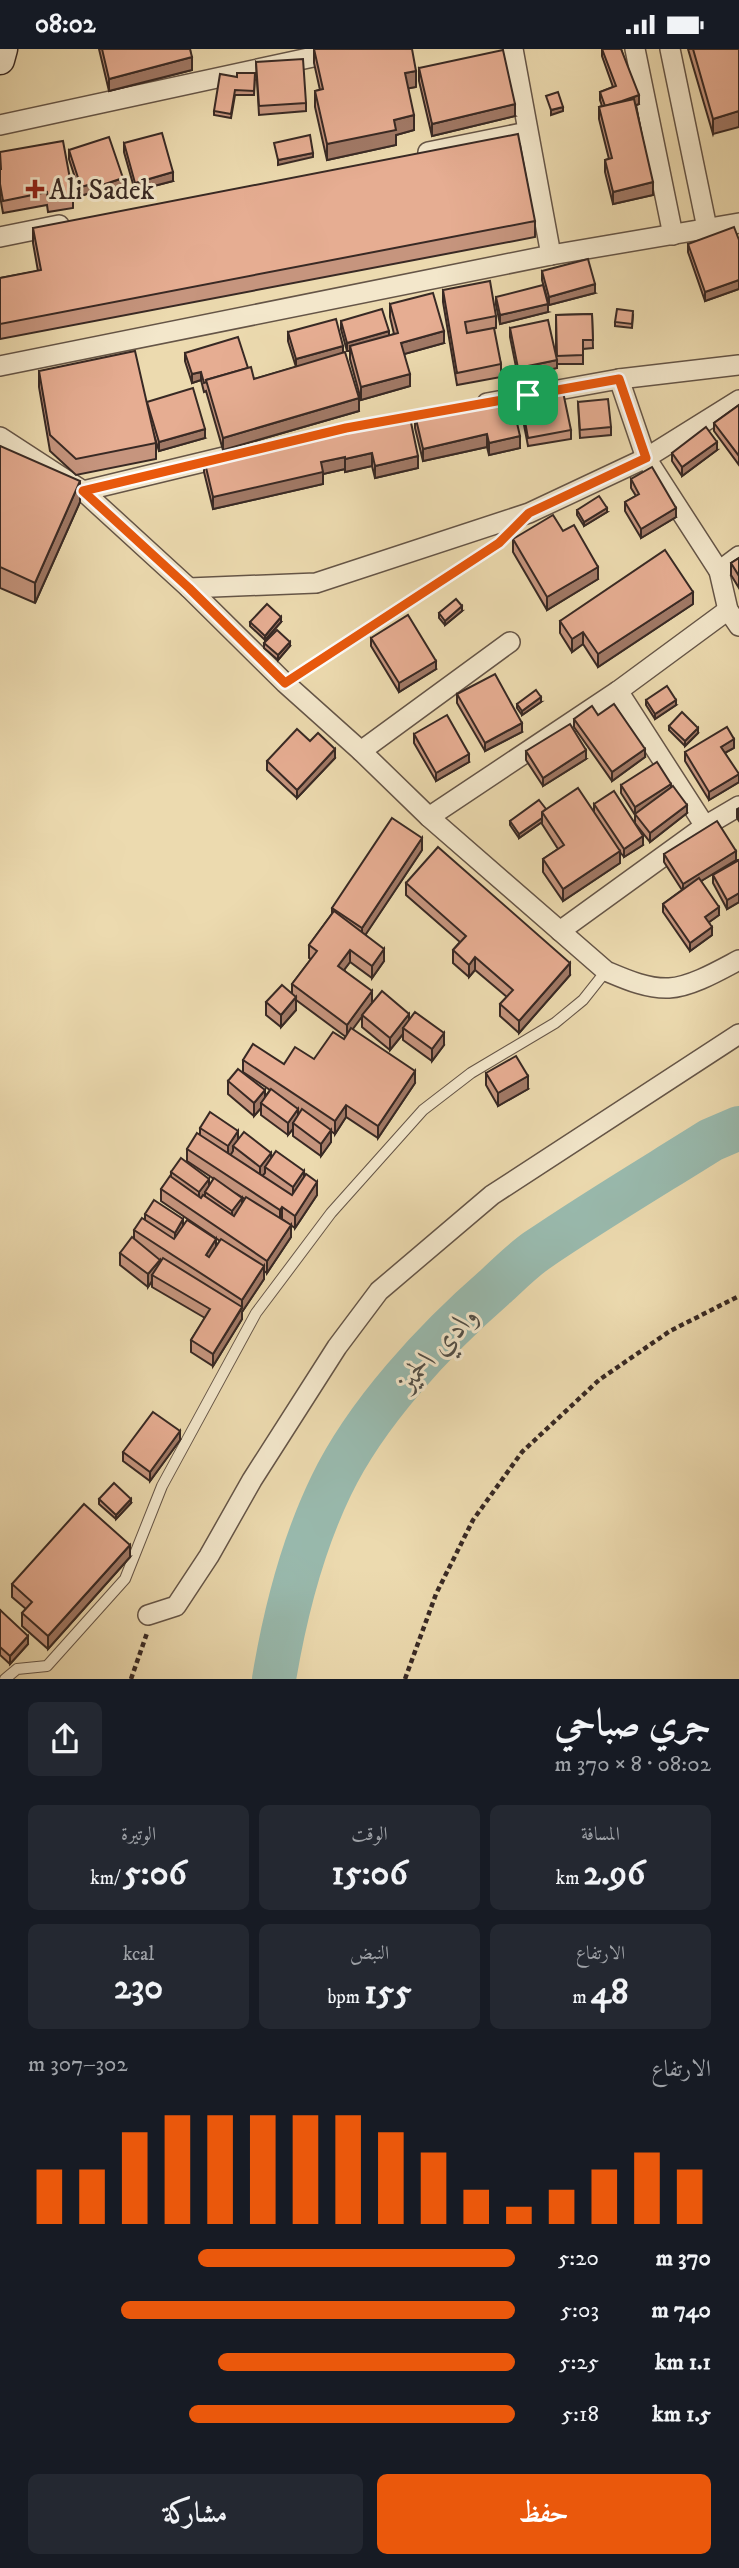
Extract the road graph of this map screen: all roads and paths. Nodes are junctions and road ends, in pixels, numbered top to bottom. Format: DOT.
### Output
graph roads {
  1 [pos="3,49"];
  2 [pos="350,49"];
  3 [pos="513,49"];
  4 [pos="635,49"];
  5 [pos="670,49"];
  6 [pos="0,60"];
  7 [pos="0,125"];
  8 [pos="527,132"];
  9 [pos="405,156"];
  10 [pos="81,221"];
  11 [pos="739,223"];
  12 [pos="707,229"];
  13 [pos="673,235"];
  14 [pos="0,237"];
  15 [pos="551,255"];
  16 [pos="739,365"];
  17 [pos="0,366"];
  18 [pos="619,379"];
  19 [pos="739,400"];
  20 [pos="468,406"];
  21 [pos="0,437"];
  22 [pos="240,453"];
  23 [pos="646,458"];
  24 [pos="83,491"];
  25 [pos="529,513"];
  26 [pos="739,556"];
  27 [pos="719,571"];
  28 [pos="189,588"];
  29 [pos="734,618"];
  30 [pos="510,642"];
  31 [pos="285,683"];
  32 [pos="618,691"];
  33 [pos="361,751"];
  34 [pos="739,806"];
  35 [pos="429,817"];
  36 [pos="705,826"];
  37 [pos="560,931"];
  38 [pos="739,960"];
  39 [pos="606,971"];
  40 [pos="739,1034"];
  41 [pos="739,1296"];
  42 [pos="148,1615"];
  43 [pos="5,1679"];
  44 [pos="405,1679"];
  1 -- 6 [label="main road"];
  2 -- 7 [label="street"];
  3 -- 8 [label="street"];
  4 -- 13 [label="street"];
  5 -- 12 [label="street"];
  8 -- 9 [label="street"];
  8 -- 15 [label="street"];
  10 -- 14 [label="street"];
  11 -- 12 [label="street"];
  12 -- 13 [label="street"];
  13 -- 15 [label="street"];
  15 -- 17 [label="street"];
  16 -- 18 [label="street"];
  18 -- 20 [label="street"];
  18 -- 23 [label="street"];
  19 -- 23 [label="street"];
  21 -- 24 [label="street"];
  22 -- 24 [label="street"];
  23 -- 25 [label="street"];
  23 -- 27 [label="street"];
  24 -- 28 [label="street"];
  25 -- 28 [label="street"];
  25 -- 31 [label="lane"];
  26 -- 27 [label="street"];
  27 -- 29 [label="street"];
  28 -- 31 [label="street"];
  29 -- 32 [label="street"];
  30 -- 33 [label="street"];
  31 -- 33 [label="street"];
  32 -- 35 [label="street"];
  32 -- 36 [label="street"];
  33 -- 35 [label="street"];
  34 -- 36 [label="street"];
  35 -- 37 [label="street"];
  36 -- 37 [label="street"];
  37 -- 39 [label="street"];
  38 -- 39 [label="street"];
  39 -- 43 [label="lane"];
  40 -- 42 [label="street"];
  41 -- 44 [label="path"];
}
